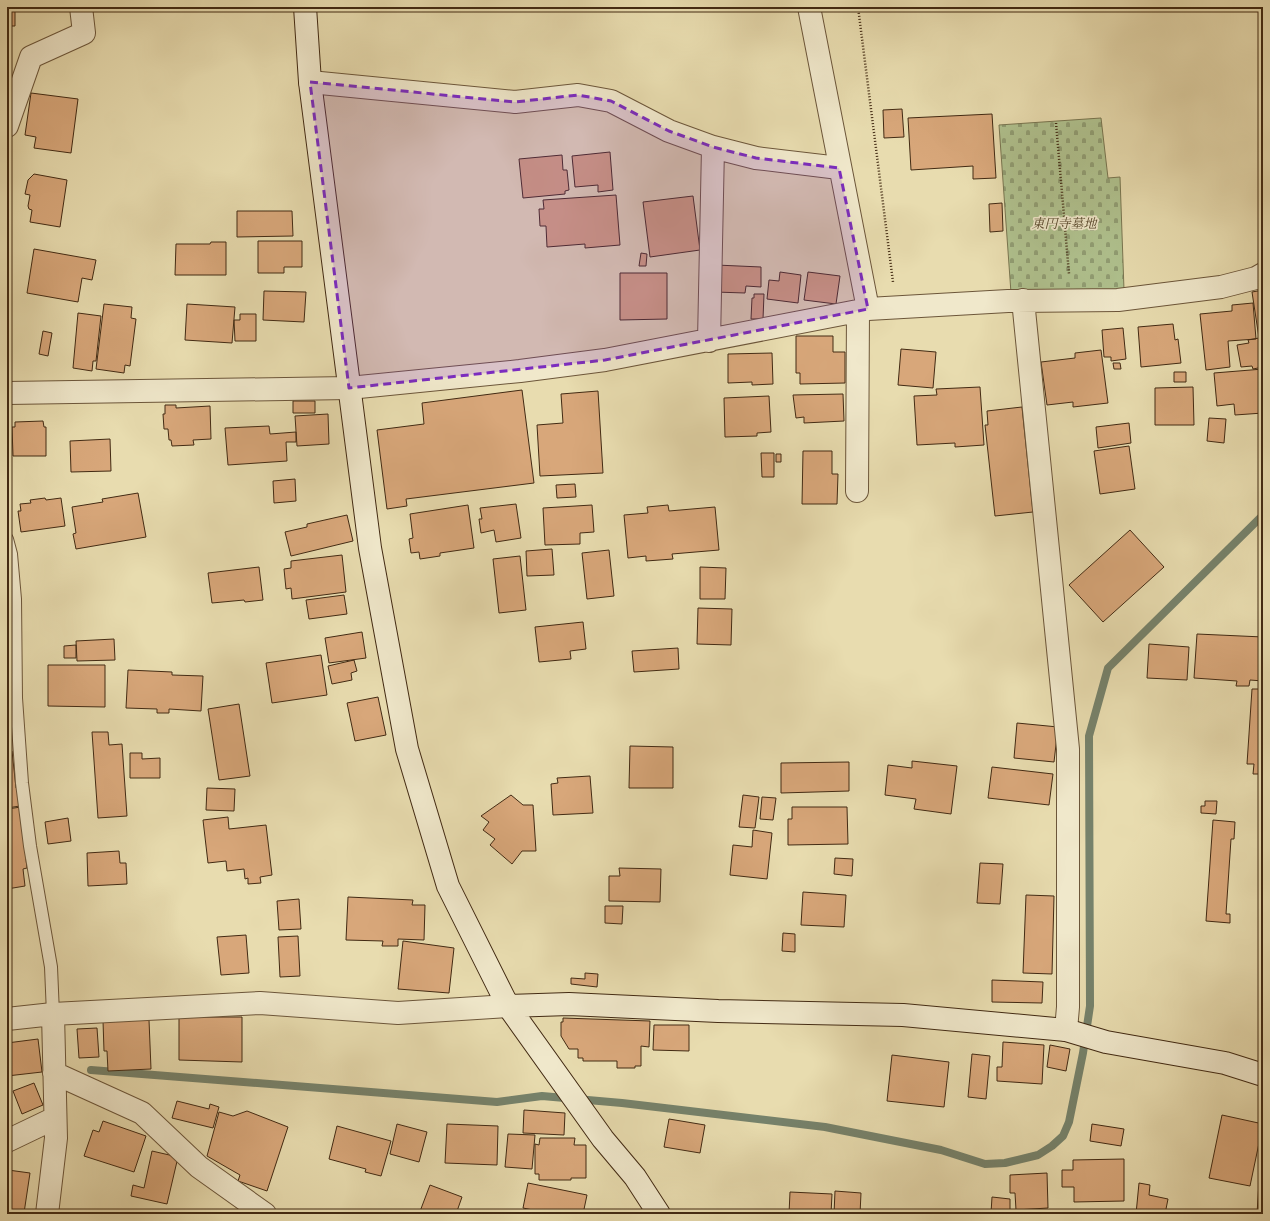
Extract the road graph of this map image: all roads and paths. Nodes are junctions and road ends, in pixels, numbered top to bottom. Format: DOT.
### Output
graph roads {
  1 [pos="81,7"];
  2 [pos="305,7"];
  3 [pos="809,7"];
  4 [pos="858,7"];
  5 [pos="310,82"];
  6 [pos="1056,124"];
  7 [pos="7,126"];
  8 [pos="713,147"];
  9 [pos="840,168"];
  10 [pos="1263,274"];
  11 [pos="1023,300"];
  12 [pos="1071,300"];
  13 [pos="896,307"];
  14 [pos="863,310"];
  15 [pos="709,341"];
  16 [pos="349,388"];
  17 [pos="7,393"];
  18 [pos="857,491"];
  19 [pos="7,539"];
  20 [pos="508,1006"];
  21 [pos="53,1014"];
  22 [pos="7,1019"];
  23 [pos="1066,1030"];
  24 [pos="54,1074"];
  25 [pos="1263,1075"];
  26 [pos="55,1118"];
  27 [pos="7,1141"];
  28 [pos="46,1214"];
  29 [pos="265,1214"];
  30 [pos="659,1214"];
  1 -- 7 [label="street"];
  2 -- 5 [label="street"];
  3 -- 9 [label="street"];
  4 -- 13 [label="path"];
  5 -- 8 [label="street"];
  5 -- 16 [label="street"];
  6 -- 12 [label="path"];
  8 -- 9 [label="street"];
  8 -- 15 [label="street"];
  9 -- 14 [label="street"];
  10 -- 12 [label="street"];
  11 -- 12 [label="street"];
  11 -- 13 [label="street"];
  11 -- 23 [label="street"];
  13 -- 14 [label="street"];
  14 -- 15 [label="street"];
  14 -- 18 [label="street"];
  15 -- 16 [label="street"];
  16 -- 17 [label="street"];
  16 -- 20 [label="street"];
  19 -- 21 [label="lane"];
  20 -- 21 [label="street"];
  20 -- 23 [label="street"];
  20 -- 30 [label="street"];
  21 -- 22 [label="street"];
  21 -- 24 [label="street"];
  23 -- 25 [label="street"];
  24 -- 26 [label="street"];
  24 -- 29 [label="street"];
  26 -- 27 [label="street"];
  26 -- 28 [label="street"];
}
